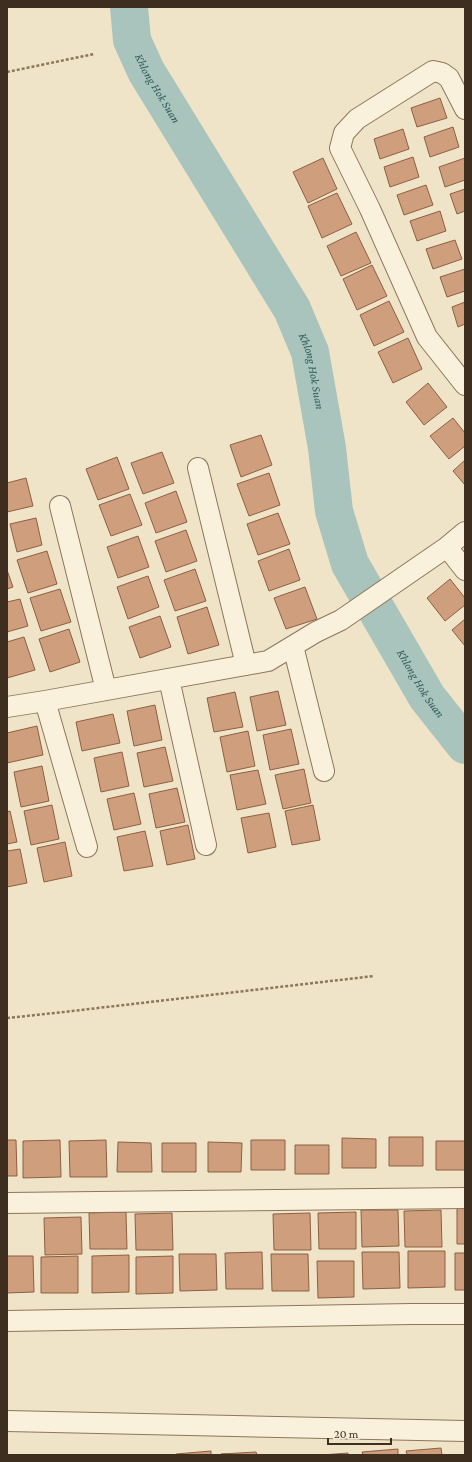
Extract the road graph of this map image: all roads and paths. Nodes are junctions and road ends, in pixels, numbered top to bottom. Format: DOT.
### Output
graph roads {
  1 [pos="94,54"];
  2 [pos="7,72"];
  3 [pos="465,109"];
  4 [pos="465,385"];
  5 [pos="198,468"];
  6 [pos="60,506"];
  7 [pos="465,532"];
  8 [pos="447,547"];
  9 [pos="465,570"];
  10 [pos="293,646"];
  11 [pos="246,665"];
  12 [pos="169,679"];
  13 [pos="106,690"];
  14 [pos="45,701"];
  15 [pos="7,707"];
  16 [pos="324,771"];
  17 [pos="206,845"];
  18 [pos="87,847"];
  19 [pos="374,976"];
  20 [pos="7,1018"];
  21 [pos="465,1198"];
  22 [pos="7,1203"];
  23 [pos="465,1314"];
  24 [pos="7,1321"];
  25 [pos="7,1421"];
  26 [pos="465,1431"];
  1 -- 2 [label="path"];
  3 -- 4 [label="street"];
  5 -- 11 [label="street"];
  6 -- 13 [label="street"];
  7 -- 8 [label="street"];
  8 -- 9 [label="street"];
  8 -- 10 [label="street"];
  10 -- 11 [label="street"];
  10 -- 16 [label="street"];
  11 -- 12 [label="street"];
  12 -- 13 [label="street"];
  12 -- 17 [label="street"];
  13 -- 14 [label="street"];
  14 -- 15 [label="street"];
  14 -- 18 [label="street"];
  19 -- 20 [label="path"];
  21 -- 22 [label="street"];
  23 -- 24 [label="street"];
  25 -- 26 [label="street"];
}
